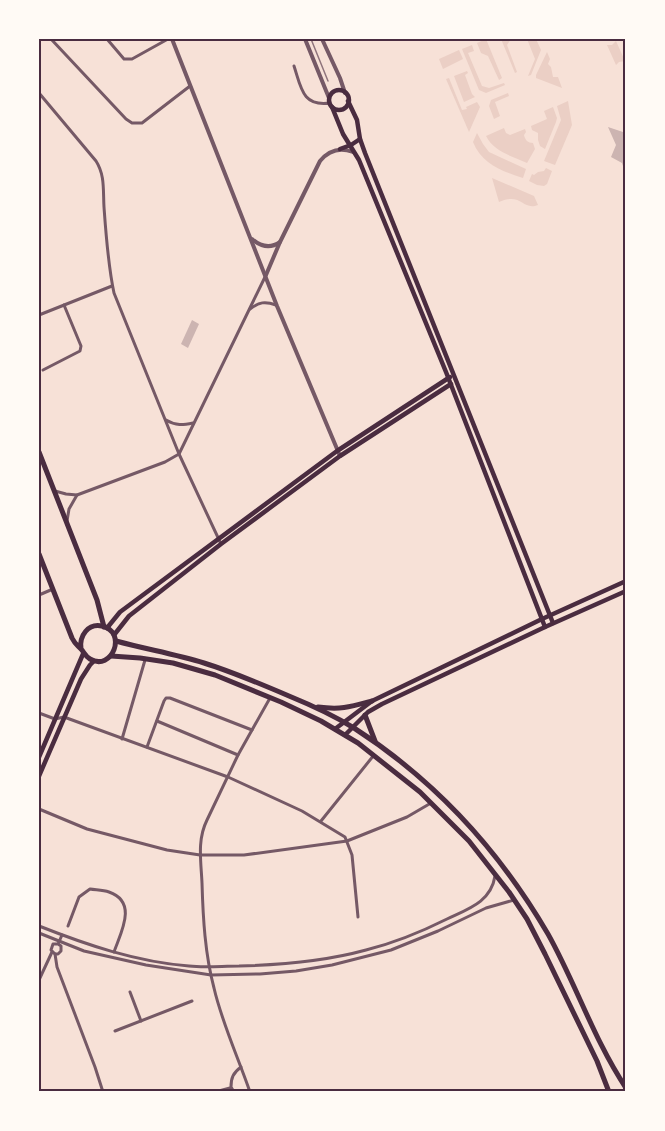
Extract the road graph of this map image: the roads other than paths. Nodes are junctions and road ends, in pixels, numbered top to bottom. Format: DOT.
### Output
graph roads {
  1 [pos="51,39"];
  2 [pos="107,39"];
  3 [pos="170,39"];
  4 [pos="304,39"];
  5 [pos="322,39"];
  6 [pos="294,66"];
  7 [pos="190,86"];
  8 [pos="39,93"];
  9 [pos="345,93"];
  10 [pos="348,101"];
  11 [pos="330,102"];
  12 [pos="345,138"];
  13 [pos="360,140"];
  14 [pos="351,146"];
  15 [pos="339,149"];
  16 [pos="355,153"];
  17 [pos="251,239"];
  18 [pos="280,242"];
  19 [pos="266,275"];
  20 [pos="112,286"];
  21 [pos="64,305"];
  22 [pos="277,306"];
  23 [pos="248,310"];
  24 [pos="39,315"];
  25 [pos="43,370"];
  26 [pos="448,377"];
  27 [pos="455,377"];
  28 [pos="450,384"];
  29 [pos="165,419"];
  30 [pos="193,423"];
  31 [pos="39,452"];
  32 [pos="338,453"];
  33 [pos="179,454"];
  34 [pos="54,490"];
  35 [pos="77,495"];
  36 [pos="67,526"];
  37 [pos="220,542"];
  38 [pos="39,554"];
  39 [pos="626,581"];
  40 [pos="53,589"];
  41 [pos="626,591"];
  42 [pos="39,595"];
  43 [pos="550,615"];
  44 [pos="542,619"];
  45 [pos="553,623"];
  46 [pos="106,627"];
  47 [pos="545,627"];
  48 [pos="115,638"];
  49 [pos="82,651"];
  50 [pos="111,656"];
  51 [pos="145,659"];
  52 [pos="458,659"];
  53 [pos="94,661"];
  54 [pos="462,667"];
  55 [pos="270,698"];
  56 [pos="372,700"];
  57 [pos="312,706"];
  58 [pos="363,707"];
  59 [pos="39,713"];
  60 [pos="367,713"];
  61 [pos="64,717"];
  62 [pos="55,719"];
  63 [pos="157,721"];
  64 [pos="344,722"];
  65 [pos="352,727"];
  66 [pos="335,729"];
  67 [pos="252,730"];
  68 [pos="345,735"];
  69 [pos="122,739"];
  70 [pos="376,743"];
  71 [pos="147,747"];
  72 [pos="238,755"];
  73 [pos="374,756"];
  74 [pos="39,757"];
  75 [pos="39,776"];
  76 [pos="228,777"];
  77 [pos="432,802"];
  78 [pos="39,808"];
  79 [pos="321,822"];
  80 [pos="347,841"];
  81 [pos="200,855"];
  82 [pos="495,874"];
  83 [pos="514,900"];
  84 [pos="358,917"];
  85 [pos="39,926"];
  86 [pos="68,926"];
  87 [pos="420,931"];
  88 [pos="39,933"];
  89 [pos="62,935"];
  90 [pos="422,937"];
  91 [pos="59,942"];
  92 [pos="114,952"];
  93 [pos="53,953"];
  94 [pos="209,967"];
  95 [pos="211,975"];
  96 [pos="39,980"];
  97 [pos="130,992"];
  98 [pos="192,1001"];
  99 [pos="141,1021"];
  100 [pos="115,1031"];
  101 [pos="241,1067"];
  102 [pos="231,1088"];
  103 [pos="626,1088"];
  104 [pos="103,1092"];
  105 [pos="215,1092"];
  106 [pos="234,1092"];
  107 [pos="250,1092"];
  108 [pos="609,1092"];
  1 -- 7 [label="street"];
  2 -- 3 [label="street"];
  3 -- 7 [label="street"];
  4 -- 11 [label="street"];
  5 -- 9 [label="street"];
  6 -- 11 [label="street"];
  7 -- 17 [label="street"];
  8 -- 20 [label="street"];
  9 -- 10 [label="main road"];
  9 -- 11 [label="main road"];
  10 -- 11 [label="main road"];
  10 -- 13 [label="main road"];
  11 -- 12 [label="main road"];
  12 -- 14 [label="main road"];
  12 -- 15 [label="street"];
  13 -- 14 [label="main road"];
  13 -- 27 [label="main road"];
  14 -- 15 [label="main road"];
  14 -- 16 [label="main road"];
  15 -- 16 [label="street"];
  15 -- 18 [label="street"];
  16 -- 26 [label="main road"];
  17 -- 18 [label="street"];
  17 -- 19 [label="street"];
  18 -- 19 [label="street"];
  19 -- 22 [label="street"];
  19 -- 23 [label="street"];
  20 -- 21 [label="street"];
  20 -- 29 [label="street"];
  21 -- 24 [label="street"];
  21 -- 25 [label="street"];
  22 -- 23 [label="street"];
  22 -- 32 [label="street"];
  23 -- 30 [label="street"];
  26 -- 27 [label="main road"];
  26 -- 28 [label="main road"];
  26 -- 32 [label="main road"];
  27 -- 28 [label="main road"];
  27 -- 43 [label="main road"];
  28 -- 32 [label="main road"];
  28 -- 44 [label="main road"];
  29 -- 30 [label="street"];
  29 -- 33 [label="street"];
  30 -- 33 [label="street"];
  31 -- 34 [label="main road"];
  32 -- 37 [label="main road"];
  33 -- 35 [label="street"];
  33 -- 37 [label="street"];
  34 -- 35 [label="street"];
  34 -- 36 [label="main road"];
  35 -- 36 [label="street"];
  36 -- 46 [label="main road"];
  37 -- 46 [label="main road"];
  37 -- 48 [label="main road"];
  38 -- 40 [label="main road"];
  39 -- 43 [label="main road"];
  40 -- 42 [label="street"];
  40 -- 49 [label="main road"];
  41 -- 45 [label="main road"];
  43 -- 44 [label="main road"];
  43 -- 45 [label="main road"];
  44 -- 47 [label="main road"];
  44 -- 52 [label="main road"];
  45 -- 47 [label="main road"];
  46 -- 48 [label="main road"];
  46 -- 49 [label="main road"];
  47 -- 54 [label="main road"];
  48 -- 50 [label="main road"];
  48 -- 57 [label="main road"];
  49 -- 53 [label="main road"];
  49 -- 62 [label="main road"];
  50 -- 51 [label="main road"];
  50 -- 53 [label="main road"];
  51 -- 55 [label="main road"];
  51 -- 69 [label="street"];
  52 -- 54 [label="main road"];
  52 -- 56 [label="main road"];
  53 -- 61 [label="main road"];
  54 -- 60 [label="main road"];
  55 -- 66 [label="main road"];
  55 -- 67 [label="street"];
  56 -- 57 [label="main road"];
  56 -- 58 [label="main road"];
  57 -- 64 [label="main road"];
  58 -- 60 [label="main road"];
  58 -- 64 [label="main road"];
  59 -- 62 [label="street"];
  60 -- 65 [label="main road"];
  60 -- 70 [label="main road"];
  61 -- 62 [label="street"];
  61 -- 69 [label="street"];
  61 -- 75 [label="main road"];
  62 -- 74 [label="main road"];
  63 -- 67 [label="street"];
  63 -- 71 [label="street"];
  63 -- 72 [label="street"];
  64 -- 65 [label="main road"];
  64 -- 66 [label="main road"];
  65 -- 68 [label="main road"];
  65 -- 70 [label="main road"];
  66 -- 68 [label="main road"];
  67 -- 72 [label="street"];
  68 -- 73 [label="main road"];
  69 -- 71 [label="street"];
  70 -- 103 [label="main road"];
  71 -- 76 [label="street"];
  72 -- 76 [label="street"];
  73 -- 77 [label="main road"];
  73 -- 79 [label="street"];
  76 -- 79 [label="street"];
  76 -- 81 [label="street"];
  77 -- 80 [label="street"];
  77 -- 82 [label="main road"];
  78 -- 81 [label="street"];
  79 -- 80 [label="street"];
  80 -- 81 [label="street"];
  80 -- 84 [label="street"];
  81 -- 94 [label="street"];
  82 -- 83 [label="main road"];
  82 -- 87 [label="street"];
  83 -- 90 [label="street"];
  83 -- 108 [label="main road"];
  85 -- 89 [label="street"];
  86 -- 92 [label="street"];
  87 -- 90 [label="street"];
  87 -- 94 [label="street"];
  88 -- 91 [label="street"];
  89 -- 91 [label="street"];
  89 -- 92 [label="street"];
  90 -- 95 [label="street"];
  91 -- 93 [label="street"];
  91 -- 93 [label="street"];
  91 -- 95 [label="street"];
  92 -- 94 [label="street"];
  93 -- 96 [label="street"];
  93 -- 104 [label="street"];
  94 -- 95 [label="street"];
  95 -- 101 [label="street"];
  97 -- 99 [label="street"];
  98 -- 99 [label="street"];
  99 -- 100 [label="street"];
  101 -- 102 [label="street"];
  101 -- 107 [label="street"];
  102 -- 105 [label="street"];
  102 -- 106 [label="street"];
}
